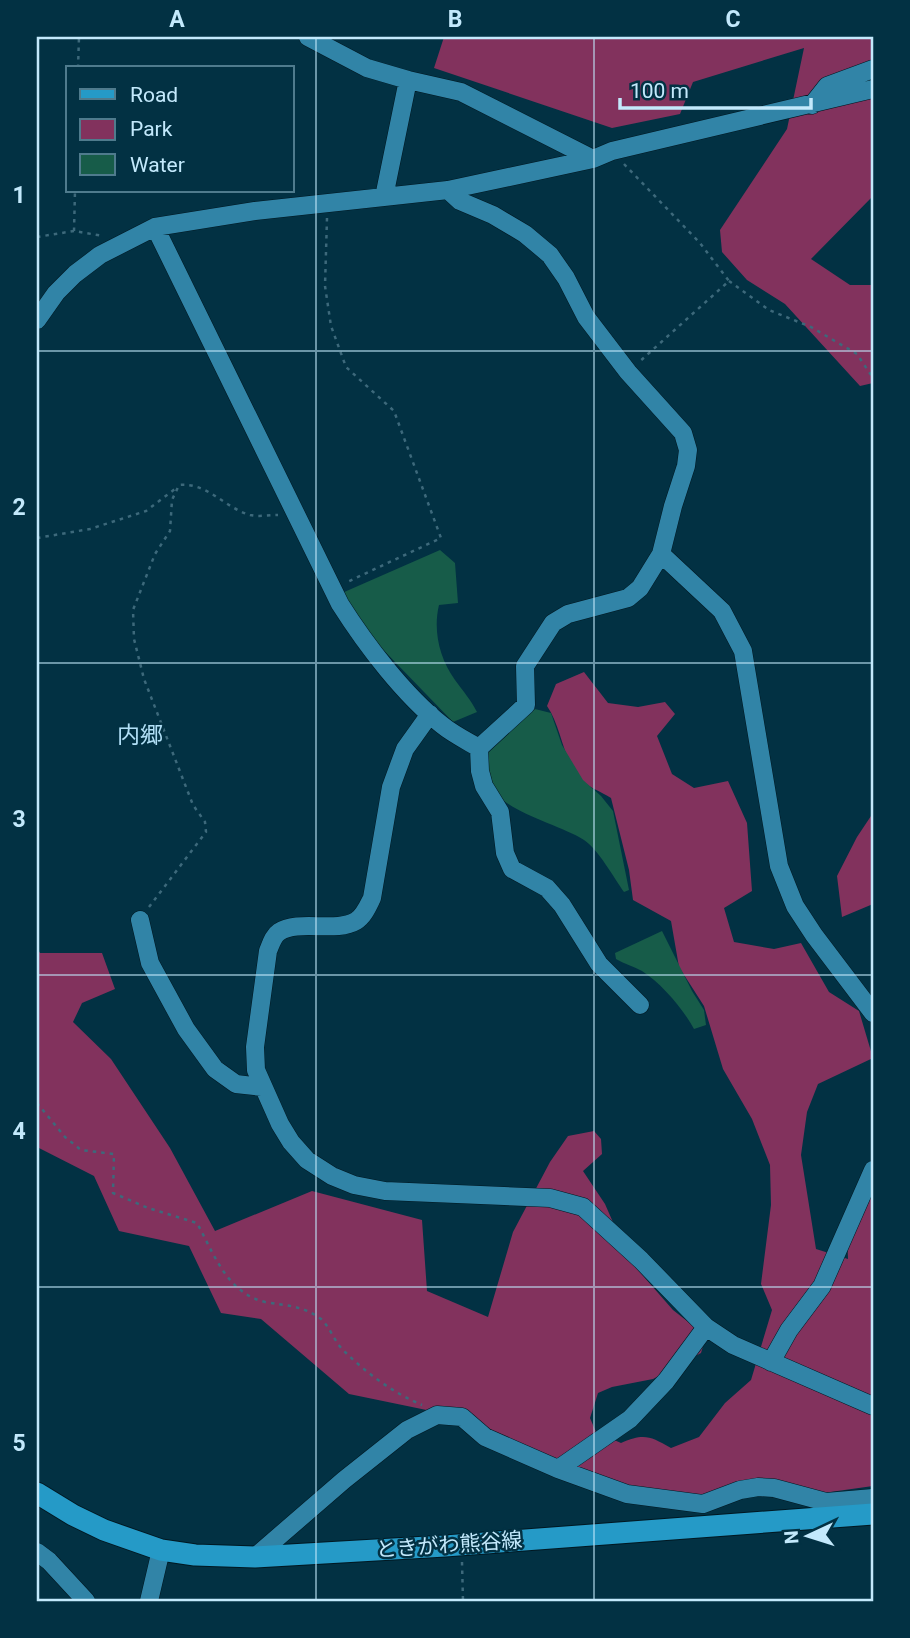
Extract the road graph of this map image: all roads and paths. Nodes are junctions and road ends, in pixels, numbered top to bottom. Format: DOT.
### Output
graph roads {
  1 [pos="79,37"];
  2 [pos="308,37"];
  3 [pos="78,66"];
  4 [pos="873,69"];
  5 [pos="408,80"];
  6 [pos="873,89"];
  7 [pos="812,105"];
  8 [pos="612,151"];
  9 [pos="593,159"];
  10 [pos="448,190"];
  11 [pos="75,192"];
  12 [pos="384,197"];
  13 [pos="328,203"];
  14 [pos="155,227"];
  15 [pos="74,231"];
  16 [pos="37,237"];
  17 [pos="127,240"];
  18 [pos="729,281"];
  19 [pos="37,320"];
  20 [pos="628,372"];
  21 [pos="873,378"];
  22 [pos="175,489"];
  23 [pos="295,513"];
  24 [pos="37,538"];
  25 [pos="661,554"];
  26 [pos="333,589"];
  27 [pos="430,714"];
  28 [pos="479,748"];
  29 [pos="140,920"];
  30 [pos="640,1005"];
  31 [pos="873,1013"];
  32 [pos="262,1087"];
  33 [pos="37,1103"];
  34 [pos="873,1170"];
  35 [pos="706,1327"];
  36 [pos="771,1362"];
  37 [pos="873,1406"];
  38 [pos="419,1424"];
  39 [pos="558,1469"];
  40 [pos="37,1493"];
  41 [pos="873,1498"];
  42 [pos="873,1514"];
  43 [pos="462,1545"];
  44 [pos="161,1550"];
  45 [pos="37,1552"];
  46 [pos="255,1558"];
  47 [pos="86,1601"];
  48 [pos="149,1601"];
  49 [pos="463,1601"];
  1 -- 3 [label="path"];
  2 -- 5 [label="street"];
  4 -- 7 [label="street"];
  5 -- 9 [label="street"];
  5 -- 12 [label="street"];
  6 -- 7 [label="street"];
  7 -- 8 [label="street"];
  8 -- 9 [label="street"];
  8 -- 18 [label="path"];
  9 -- 10 [label="street"];
  10 -- 12 [label="street"];
  10 -- 20 [label="street"];
  11 -- 15 [label="path"];
  12 -- 13 [label="street"];
  13 -- 14 [label="street"];
  13 -- 26 [label="path"];
  14 -- 17 [label="street"];
  14 -- 23 [label="street"];
  15 -- 16 [label="path"];
  15 -- 17 [label="path"];
  17 -- 19 [label="street"];
  18 -- 20 [label="path"];
  18 -- 21 [label="path"];
  20 -- 25 [label="street"];
  22 -- 23 [label="path"];
  22 -- 24 [label="path"];
  22 -- 29 [label="path"];
  23 -- 26 [label="street"];
  25 -- 28 [label="street"];
  25 -- 31 [label="street"];
  26 -- 27 [label="street"];
  27 -- 28 [label="street"];
  27 -- 32 [label="street"];
  28 -- 30 [label="street"];
  29 -- 32 [label="street"];
  32 -- 35 [label="street"];
  33 -- 38 [label="path"];
  34 -- 36 [label="street"];
  35 -- 36 [label="street"];
  35 -- 39 [label="street"];
  36 -- 37 [label="street"];
  38 -- 39 [label="street"];
  38 -- 46 [label="street"];
  39 -- 41 [label="street"];
  40 -- 44 [label="main road, ときがわ熊谷線"];
  42 -- 43 [label="main road, ときがわ熊谷線"];
  43 -- 46 [label="main road, ときがわ熊谷線"];
  43 -- 49 [label="path"];
  44 -- 46 [label="main road, ときがわ熊谷線"];
  44 -- 48 [label="street"];
  45 -- 47 [label="street"];
}
